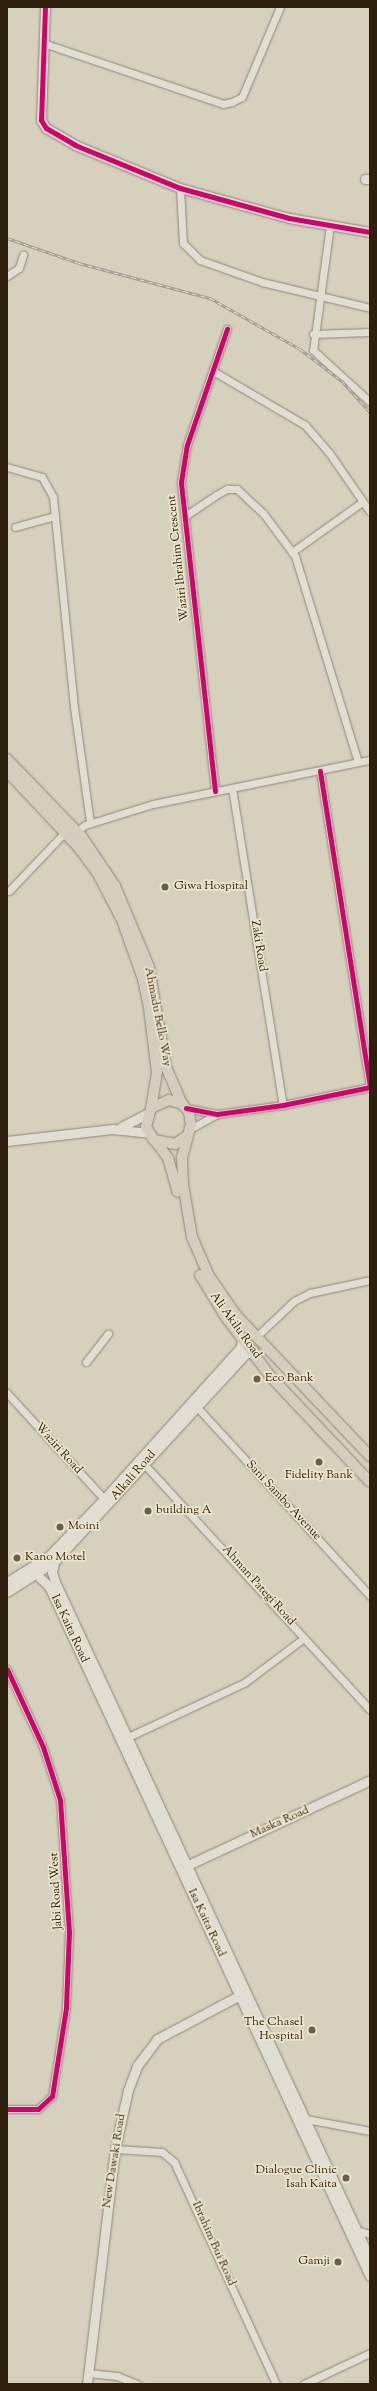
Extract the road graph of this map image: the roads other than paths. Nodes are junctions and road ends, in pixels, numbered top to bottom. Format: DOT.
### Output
graph roads {
  1 [pos="45,7"];
  2 [pos="280,7"];
  3 [pos="43,43"];
  4 [pos="180,188"];
  5 [pos="330,225"];
  6 [pos="370,232"];
  7 [pos="23,255"];
  8 [pos="7,276"];
  9 [pos="320,297"];
  10 [pos="370,308"];
  11 [pos="227,329"];
  12 [pos="370,332"];
  13 [pos="314,334"];
  14 [pos="213,371"];
  15 [pos="370,402"];
  16 [pos="7,467"];
  17 [pos="363,503"];
  18 [pos="370,512"];
  19 [pos="54,516"];
  20 [pos="185,516"];
  21 [pos="15,527"];
  22 [pos="294,554"];
  23 [pos="7,759"];
  24 [pos="370,760"];
  25 [pos="358,762"];
  26 [pos="7,771"];
  27 [pos="320,771"];
  28 [pos="232,788"];
  29 [pos="215,791"];
  30 [pos="90,823"];
  31 [pos="66,831"];
  32 [pos="77,831"];
  33 [pos="9,891"];
  34 [pos="283,1105"];
  35 [pos="184,1106"];
  36 [pos="150,1111"];
  37 [pos="217,1114"];
  38 [pos="112,1129"];
  39 [pos="188,1133"];
  40 [pos="152,1136"];
  41 [pos="7,1141"];
  42 [pos="370,1280"];
  43 [pos="108,1334"];
  44 [pos="257,1336"];
  45 [pos="243,1338"];
  46 [pos="254,1351"];
  47 [pos="86,1362"];
  48 [pos="7,1393"];
  49 [pos="196,1406"];
  50 [pos="370,1456"];
  51 [pos="144,1464"];
  52 [pos="370,1482"];
  53 [pos="106,1502"];
  54 [pos="54,1562"];
  55 [pos="36,1574"];
  56 [pos="7,1582"];
  57 [pos="7,1592"];
  58 [pos="370,1596"];
  59 [pos="304,1638"];
  60 [pos="7,1668"];
  61 [pos="94,1673"];
  62 [pos="370,1710"];
  63 [pos="128,1737"];
  64 [pos="370,1780"];
  65 [pos="188,1864"];
  66 [pos="240,1995"];
  67 [pos="283,2079"];
  68 [pos="7,2109"];
  69 [pos="306,2119"];
  70 [pos="370,2131"];
  71 [pos="115,2149"];
  72 [pos="356,2230"];
  73 [pos="370,2234"];
  74 [pos="366,2256"];
  75 [pos="370,2276"];
  76 [pos="370,2353"];
  77 [pos="88,2373"];
  78 [pos="87,2384"];
  79 [pos="137,2384"];
  80 [pos="276,2384"];
  81 [pos="304,2384"];
  1 -- 3 [label="main road"];
  2 -- 3 [label="street"];
  3 -- 4 [label="main road"];
  4 -- 5 [label="main road"];
  4 -- 9 [label="street"];
  5 -- 6 [label="main road"];
  5 -- 9 [label="street"];
  7 -- 8 [label="street"];
  9 -- 10 [label="street"];
  9 -- 13 [label="street"];
  11 -- 14 [label="street, Waziri Ibrahim Crescent"];
  12 -- 13 [label="street"];
  13 -- 15 [label="street"];
  14 -- 17 [label="street"];
  14 -- 20 [label="street, Waziri Ibrahim Crescent"];
  16 -- 19 [label="street"];
  17 -- 18 [label="street"];
  17 -- 22 [label="street"];
  19 -- 21 [label="street"];
  19 -- 30 [label="street"];
  20 -- 22 [label="street"];
  20 -- 29 [label="street, Waziri Ibrahim Crescent"];
  22 -- 25 [label="street"];
  23 -- 32 [label="main road, Ahmadu Bello Way"];
  24 -- 25 [label="street"];
  25 -- 27 [label="street"];
  26 -- 31 [label="main road, Ahmadu Bello Way"];
  27 -- 28 [label="street"];
  27 -- 34 [label="street"];
  28 -- 29 [label="street"];
  28 -- 34 [label="street, Zaki Road"];
  29 -- 30 [label="street"];
  30 -- 32 [label="street"];
  31 -- 33 [label="street"];
  31 -- 36 [label="main road, Ahmadu Bello Way"];
  32 -- 35 [label="main road, Ahmadu Bello Way"];
  34 -- 37 [label="street"];
  35 -- 36 [label="main road"];
  35 -- 37 [label="street"];
  35 -- 39 [label="main road"];
  36 -- 38 [label="main road"];
  36 -- 40 [label="main road"];
  37 -- 39 [label="street"];
  38 -- 40 [label="main road"];
  38 -- 41 [label="main road"];
  39 -- 40 [label="main road"];
  39 -- 44 [label="main road, Ali Akilu Road"];
  40 -- 45 [label="main road, Ali Akilu Road"];
  42 -- 44 [label="street"];
  43 -- 47 [label="street"];
  44 -- 50 [label="main road, Ali Akilu Road"];
  45 -- 46 [label="main road, Ali Akilu Road"];
  45 -- 53 [label="main road, Alkali Road"];
  46 -- 49 [label="main road, Alkali Road"];
  46 -- 52 [label="main road, Ali Akilu Road"];
  48 -- 53 [label="street, Waziri Road"];
  49 -- 51 [label="main road, Alkali Road"];
  49 -- 58 [label="street, Sani Sambo Avenue"];
  51 -- 53 [label="main road, Alkali Road"];
  51 -- 59 [label="street, Ahman Pategi Road"];
  53 -- 54 [label="main road, Alkali Road"];
  53 -- 56 [label="main road, Alkali Road"];
  54 -- 55 [label="main road, Alkali Road"];
  54 -- 61 [label="main road, Isa Kaita Road"];
  55 -- 57 [label="main road, Alkali Road"];
  55 -- 61 [label="main road, Isa Kaita Road"];
  59 -- 62 [label="street, Ahman Pategi Road"];
  59 -- 63 [label="street"];
  60 -- 68 [label="street, Jabi Road West"];
  61 -- 63 [label="main road, Isa Kaita Road"];
  61 -- 66 [label="main road, Isa Kaita Road"];
  63 -- 65 [label="main road, Isa Kaita Road"];
  64 -- 65 [label="main road, Maska Road"];
  65 -- 67 [label="main road, Isa Kaita Road"];
  66 -- 67 [label="main road, Isa Kaita Road"];
  66 -- 71 [label="main road, New Dawaki Road"];
  67 -- 69 [label="main road, Isa Kaita Road"];
  67 -- 74 [label="main road, Isa Kaita Road"];
  69 -- 70 [label="street"];
  69 -- 72 [label="main road, Isa Kaita Road"];
  71 -- 77 [label="main road, New Dawaki Road"];
  71 -- 80 [label="street, Ibrahim Bui Road"];
  72 -- 73 [label="street"];
  72 -- 74 [label="main road, Isa Kaita Road"];
  74 -- 75 [label="main road, Isa Kaita Road"];
  76 -- 81 [label="street"];
  77 -- 78 [label="main road, New Dawaki Road"];
  77 -- 79 [label="street"];
}
